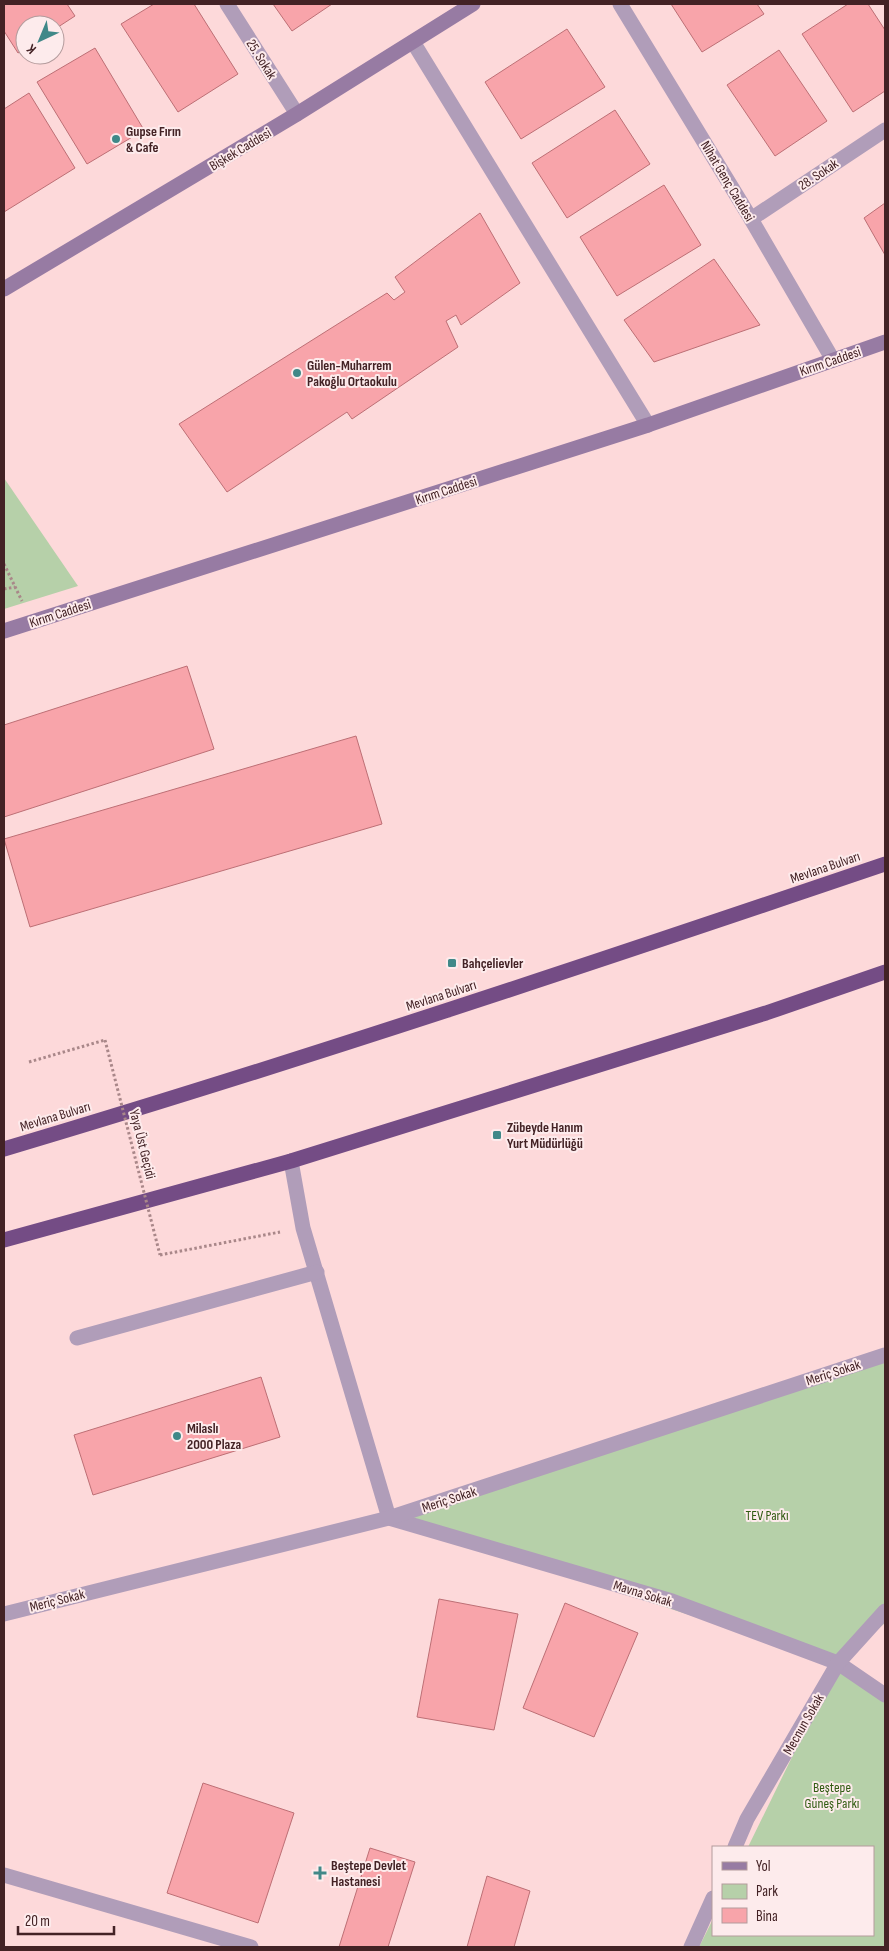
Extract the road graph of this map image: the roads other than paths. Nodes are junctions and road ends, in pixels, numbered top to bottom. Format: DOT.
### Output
graph roads {
  1 [pos="227,4"];
  2 [pos="473,4"];
  3 [pos="620,4"];
  4 [pos="413,42"];
  5 [pos="297,114"];
  6 [pos="885,130"];
  7 [pos="751,219"];
  8 [pos="4,289"];
  9 [pos="885,342"];
  10 [pos="833,360"];
  11 [pos="648,425"];
  12 [pos="4,631"];
  13 [pos="885,864"];
  14 [pos="885,972"];
  15 [pos="4,1148"];
  16 [pos="291,1161"];
  17 [pos="68,1223"];
  18 [pos="4,1240"];
  19 [pos="4,1250"];
  20 [pos="317,1272"];
  21 [pos="77,1338"];
  22 [pos="885,1355"];
  23 [pos="389,1518"];
  24 [pos="885,1612"];
  25 [pos="4,1614"];
  26 [pos="838,1663"];
  27 [pos="885,1695"];
  28 [pos="735,1846"];
  29 [pos="4,1875"];
  30 [pos="712,1900"];
  31 [pos="251,1947"];
  32 [pos="691,1947"];
  1 -- 5 [label="street, 25. Sokak"];
  2 -- 4 [label="street, Bişkek Caddesi"];
  3 -- 7 [label="street, Nihat Genç Caddesi"];
  4 -- 5 [label="street, Bişkek Caddesi"];
  4 -- 11 [label="street"];
  5 -- 8 [label="street, Bişkek Caddesi"];
  6 -- 7 [label="street, 28. Sokak"];
  7 -- 10 [label="street, Nihat Genç Caddesi"];
  9 -- 10 [label="street, Kırım Caddesi"];
  10 -- 11 [label="street, Kırım Caddesi"];
  11 -- 12 [label="street, Kırım Caddesi"];
  13 -- 15 [label="highway, Mevlana Bulvarı"];
  14 -- 16 [label="highway"];
  16 -- 17 [label="highway"];
  16 -- 20 [label="street"];
  17 -- 18 [label="highway"];
  17 -- 19 [label="highway"];
  20 -- 21 [label="street"];
  20 -- 23 [label="street"];
  22 -- 23 [label="street, Meriç Sokak"];
  23 -- 25 [label="street, Meriç Sokak"];
  23 -- 26 [label="street, Mavna Sokak"];
  24 -- 26 [label="street, Mecnun Sokak"];
  26 -- 27 [label="street, Mavna Sokak"];
  26 -- 28 [label="street, Mecnun Sokak"];
  29 -- 31 [label="street"];
  30 -- 32 [label="street"];
}
